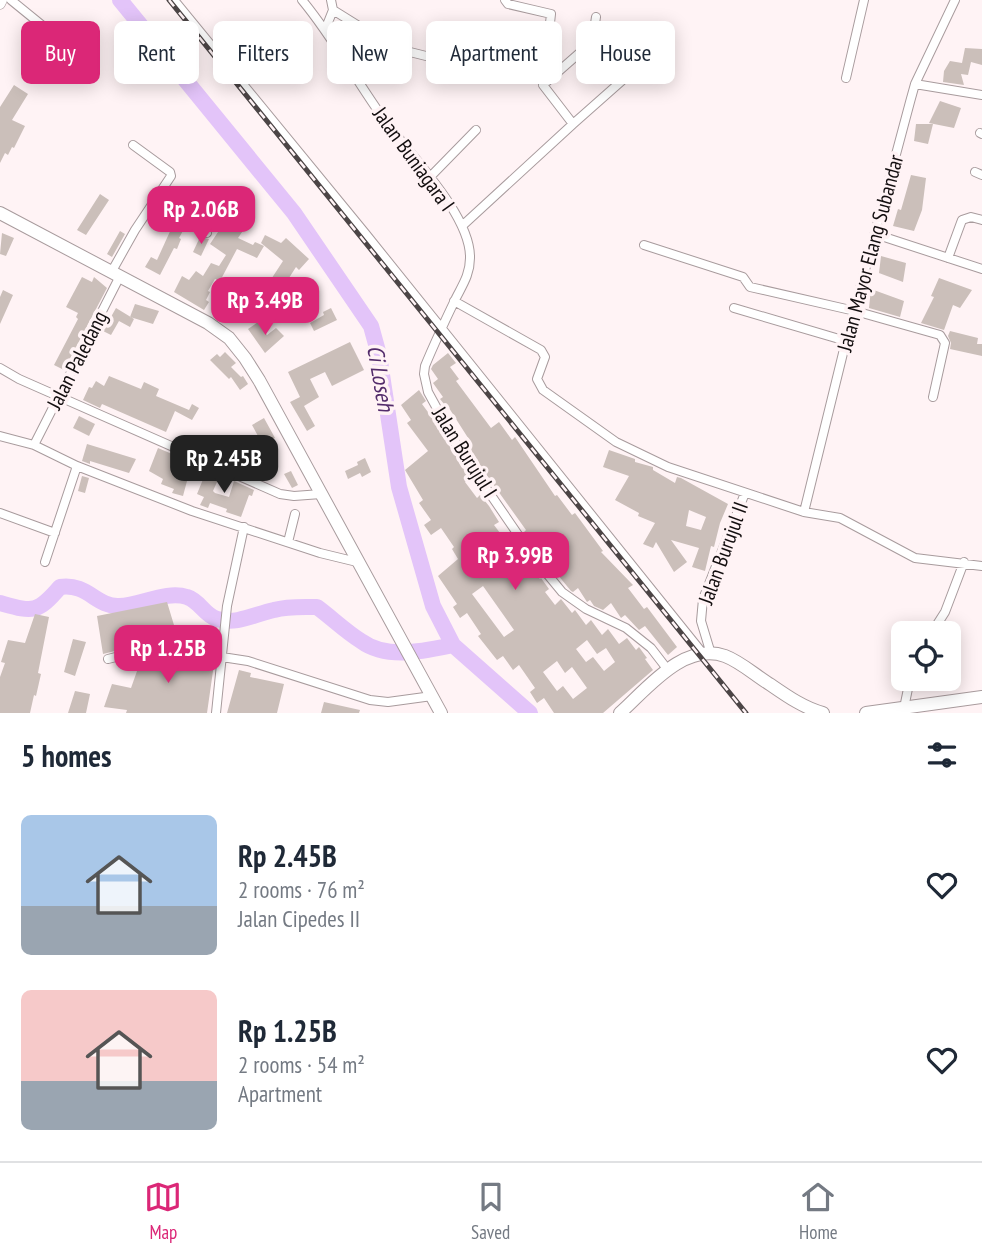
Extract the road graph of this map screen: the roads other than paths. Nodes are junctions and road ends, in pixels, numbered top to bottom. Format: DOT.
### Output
graph roads {
  1 [pos="11,0"];
  2 [pos="174,0"];
  3 [pos="302,0"];
  4 [pos="331,0"];
  5 [pos="505,0"];
  6 [pos="864,0"];
  7 [pos="955,0"];
  8 [pos="333,10"];
  9 [pos="596,17"];
  10 [pos="37,21"];
  11 [pos="325,30"];
  12 [pos="426,56"];
  13 [pos="846,78"];
  14 [pos="618,84"];
  15 [pos="915,84"];
  16 [pos="542,85"];
  17 [pos="982,95"];
  18 [pos="573,124"];
  19 [pos="476,130"];
  20 [pos="132,145"];
  21 [pos="431,176"];
  22 [pos="156,202"];
  23 [pos="0,213"];
  24 [pos="982,220"];
  25 [pos="462,226"];
  26 [pos="207,233"];
  27 [pos="875,234"];
  28 [pos="644,245"];
  29 [pos="948,258"];
  30 [pos="981,267"];
  31 [pos="116,273"];
  32 [pos="454,301"];
  33 [pos="734,308"];
  34 [pos="855,310"];
  35 [pos="441,330"];
  36 [pos="846,341"];
  37 [pos="0,369"];
  38 [pos="57,396"];
  39 [pos="933,397"];
  40 [pos="0,436"];
  41 [pos="34,445"];
  42 [pos="77,466"];
  43 [pos="746,493"];
  44 [pos="321,494"];
  45 [pos="804,512"];
  46 [pos="0,513"];
  47 [pos="295,514"];
  48 [pos="244,527"];
  49 [pos="55,533"];
  50 [pos="288,542"];
  51 [pos="44,562"];
  52 [pos="357,562"];
  53 [pos="964,562"];
  54 [pos="982,566"];
  55 [pos="939,621"];
  56 [pos="223,644"];
  57 [pos="707,654"];
  58 [pos="222,657"];
  59 [pos="108,659"];
  60 [pos="668,670"];
  61 [pos="908,691"];
  62 [pos="432,696"];
  63 [pos="982,696"];
  64 [pos="904,708"];
  65 [pos="817,712"];
  66 [pos="216,713"];
  67 [pos="441,713"];
  68 [pos="620,713"];
  69 [pos="866,713"];
  1 -- 10 [label="street"];
  2 -- 35 [label="street"];
  3 -- 11 [label="street, Jalan Buniagara I"];
  4 -- 8 [label="street"];
  5 -- 16 [label="street"];
  6 -- 13 [label="street"];
  7 -- 15 [label="street, Jalan Mayor Elang Subandar"];
  8 -- 11 [label="street"];
  8 -- 12 [label="street"];
  9 -- 16 [label="street"];
  11 -- 21 [label="street, Jalan Buniagara I"];
  14 -- 18 [label="street"];
  15 -- 17 [label="street"];
  15 -- 27 [label="street, Jalan Mayor Elang Subandar"];
  16 -- 18 [label="street"];
  18 -- 25 [label="street"];
  19 -- 21 [label="street"];
  20 -- 22 [label="street, Jalan Paledang"];
  21 -- 25 [label="street, Jalan Buniagara I"];
  22 -- 26 [label="street"];
  22 -- 31 [label="street, Jalan Paledang"];
  23 -- 31 [label="highway"];
  24 -- 29 [label="street"];
  25 -- 32 [label="street, Jalan Buniagara I"];
  27 -- 29 [label="street"];
  27 -- 34 [label="street, Jalan Mayor Elang Subandar"];
  28 -- 34 [label="street"];
  29 -- 30 [label="street"];
  31 -- 38 [label="street, Jalan Paledang"];
  31 -- 44 [label="highway"];
  32 -- 35 [label="street, Jalan Buniagara I"];
  32 -- 43 [label="street"];
  33 -- 36 [label="street"];
  34 -- 36 [label="street, Jalan Mayor Elang Subandar"];
  34 -- 39 [label="street"];
  35 -- 57 [label="street"];
  35 -- 60 [label="street, Jalan Burujul I"];
  36 -- 45 [label="street, Jalan Mayor Elang Subandar"];
  37 -- 38 [label="street"];
  38 -- 41 [label="street, Jalan Paledang"];
  38 -- 44 [label="street"];
  40 -- 41 [label="street"];
  41 -- 42 [label="street"];
  42 -- 48 [label="street"];
  42 -- 49 [label="street"];
  43 -- 45 [label="street"];
  43 -- 57 [label="street, Jalan Burujul II"];
  44 -- 52 [label="highway"];
  45 -- 53 [label="street"];
  46 -- 49 [label="street"];
  47 -- 50 [label="street"];
  48 -- 50 [label="street"];
  48 -- 56 [label="street"];
  49 -- 51 [label="street"];
  50 -- 52 [label="street"];
  52 -- 62 [label="highway"];
  53 -- 54 [label="street"];
  53 -- 55 [label="street"];
  56 -- 58 [label="street"];
  56 -- 59 [label="street"];
  57 -- 60 [label="highway"];
  57 -- 65 [label="highway"];
  58 -- 62 [label="street"];
  58 -- 66 [label="street"];
  60 -- 68 [label="highway"];
  61 -- 64 [label="street"];
  62 -- 67 [label="highway"];
  63 -- 64 [label="highway"];
  64 -- 69 [label="highway"];
}
